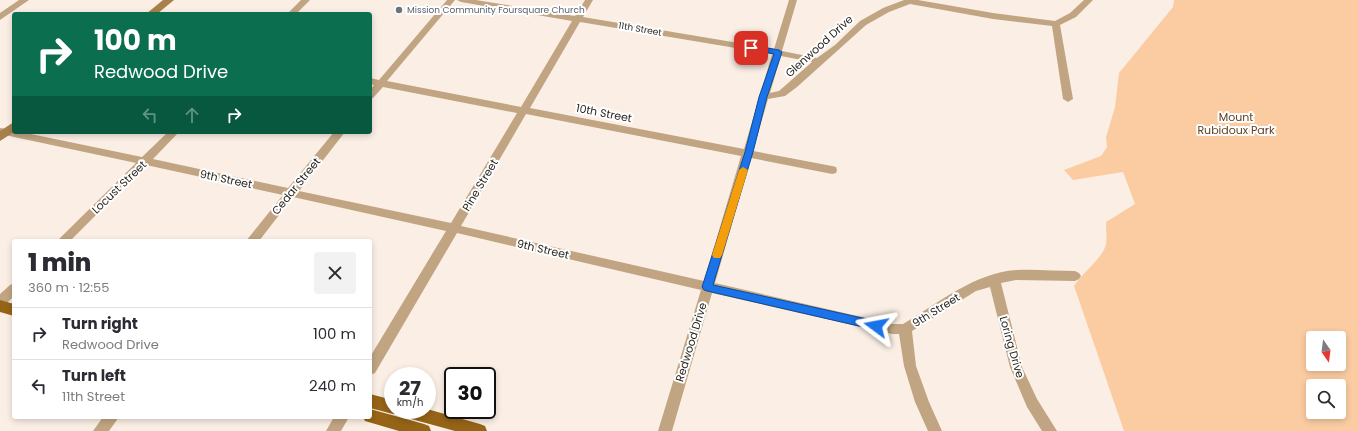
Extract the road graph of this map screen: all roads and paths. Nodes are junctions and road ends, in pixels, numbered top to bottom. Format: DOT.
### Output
graph roads {
  1 [pos="24,0"];
  2 [pos="169,0"];
  3 [pos="306,0"];
  4 [pos="451,0"];
  5 [pos="461,0"];
  6 [pos="589,0"];
  7 [pos="793,0"];
  8 [pos="1089,0"];
  9 [pos="911,1"];
  10 [pos="154,12"];
  11 [pos="293,12"];
  12 [pos="2,13"];
  13 [pos="12,14"];
  14 [pos="578,19"];
  15 [pos="1056,24"];
  16 [pos="779,52"];
  17 [pos="818,61"];
  18 [pos="372,81"];
  19 [pos="381,83"];
  20 [pos="372,94"];
  21 [pos="763,97"];
  22 [pos="1068,99"];
  23 [pos="525,110"];
  24 [pos="15,134"];
  25 [pos="172,134"];
  26 [pos="338,134"];
  27 [pos="749,152"];
  28 [pos="145,161"];
  29 [pos="832,170"];
  30 [pos="290,192"];
  31 [pos="454,228"];
  32 [pos="65,239"];
  33 [pos="254,239"];
  34 [pos="1075,276"];
  35 [pos="994,280"];
  36 [pos="707,287"];
  37 [pos="12,290"];
  38 [pos="0,302"];
  39 [pos="0,306"];
  40 [pos="12,309"];
  41 [pos="905,329"];
  42 [pos="372,366"];
  43 [pos="372,402"];
  44 [pos="384,405"];
  45 [pos="372,417"];
  46 [pos="110,419"];
  47 [pos="341,419"];
  48 [pos="436,419"];
  49 [pos="100,431"];
  50 [pos="333,431"];
  51 [pos="424,431"];
  52 [pos="480,431"];
  53 [pos="664,431"];
  54 [pos="935,431"];
  55 [pos="1050,431"];
  1 -- 12 [label="street"];
  2 -- 10 [label="main road"];
  3 -- 11 [label="street"];
  4 -- 19 [label="street"];
  5 -- 14 [label="street, 11th Street"];
  6 -- 14 [label="street, Pine Street"];
  7 -- 16 [label="street, Redwood Drive"];
  8 -- 15 [label="street"];
  9 -- 15 [label="street"];
  9 -- 17 [label="street, Glenwood Drive"];
  12 -- 13 [label="street"];
  14 -- 16 [label="street, 11th Street"];
  14 -- 23 [label="street, Pine Street"];
  15 -- 22 [label="street"];
  16 -- 17 [label="street, 11th Street"];
  16 -- 21 [label="street, Redwood Drive"];
  17 -- 21 [label="street, Glenwood Drive"];
  18 -- 19 [label="street, 10th Street"];
  19 -- 20 [label="street"];
  19 -- 23 [label="street, 10th Street"];
  21 -- 27 [label="street, Redwood Drive"];
  23 -- 27 [label="street, 10th Street"];
  23 -- 31 [label="street, Pine Street"];
  24 -- 28 [label="street, 9th Street"];
  25 -- 28 [label="street, Locust Street"];
  26 -- 30 [label="street, Cedar Street"];
  27 -- 29 [label="street, 10th Street"];
  27 -- 36 [label="street, Redwood Drive"];
  28 -- 30 [label="street, 9th Street"];
  28 -- 32 [label="street, Locust Street"];
  30 -- 31 [label="street, 9th Street"];
  30 -- 33 [label="street, Cedar Street"];
  31 -- 36 [label="street, 9th Street"];
  31 -- 42 [label="street, Pine Street"];
  34 -- 35 [label="street, 9th Street"];
  35 -- 41 [label="street, 9th Street"];
  35 -- 55 [label="street, Loring Drive"];
  36 -- 41 [label="street, 9th Street"];
  36 -- 53 [label="street, Redwood Drive"];
  37 -- 38 [label="street"];
  39 -- 40 [label="main road"];
  41 -- 54 [label="street"];
  43 -- 44 [label="main road"];
  45 -- 51 [label="main road"];
  46 -- 49 [label="street"];
  47 -- 50 [label="street"];
  48 -- 52 [label="main road"];
}
